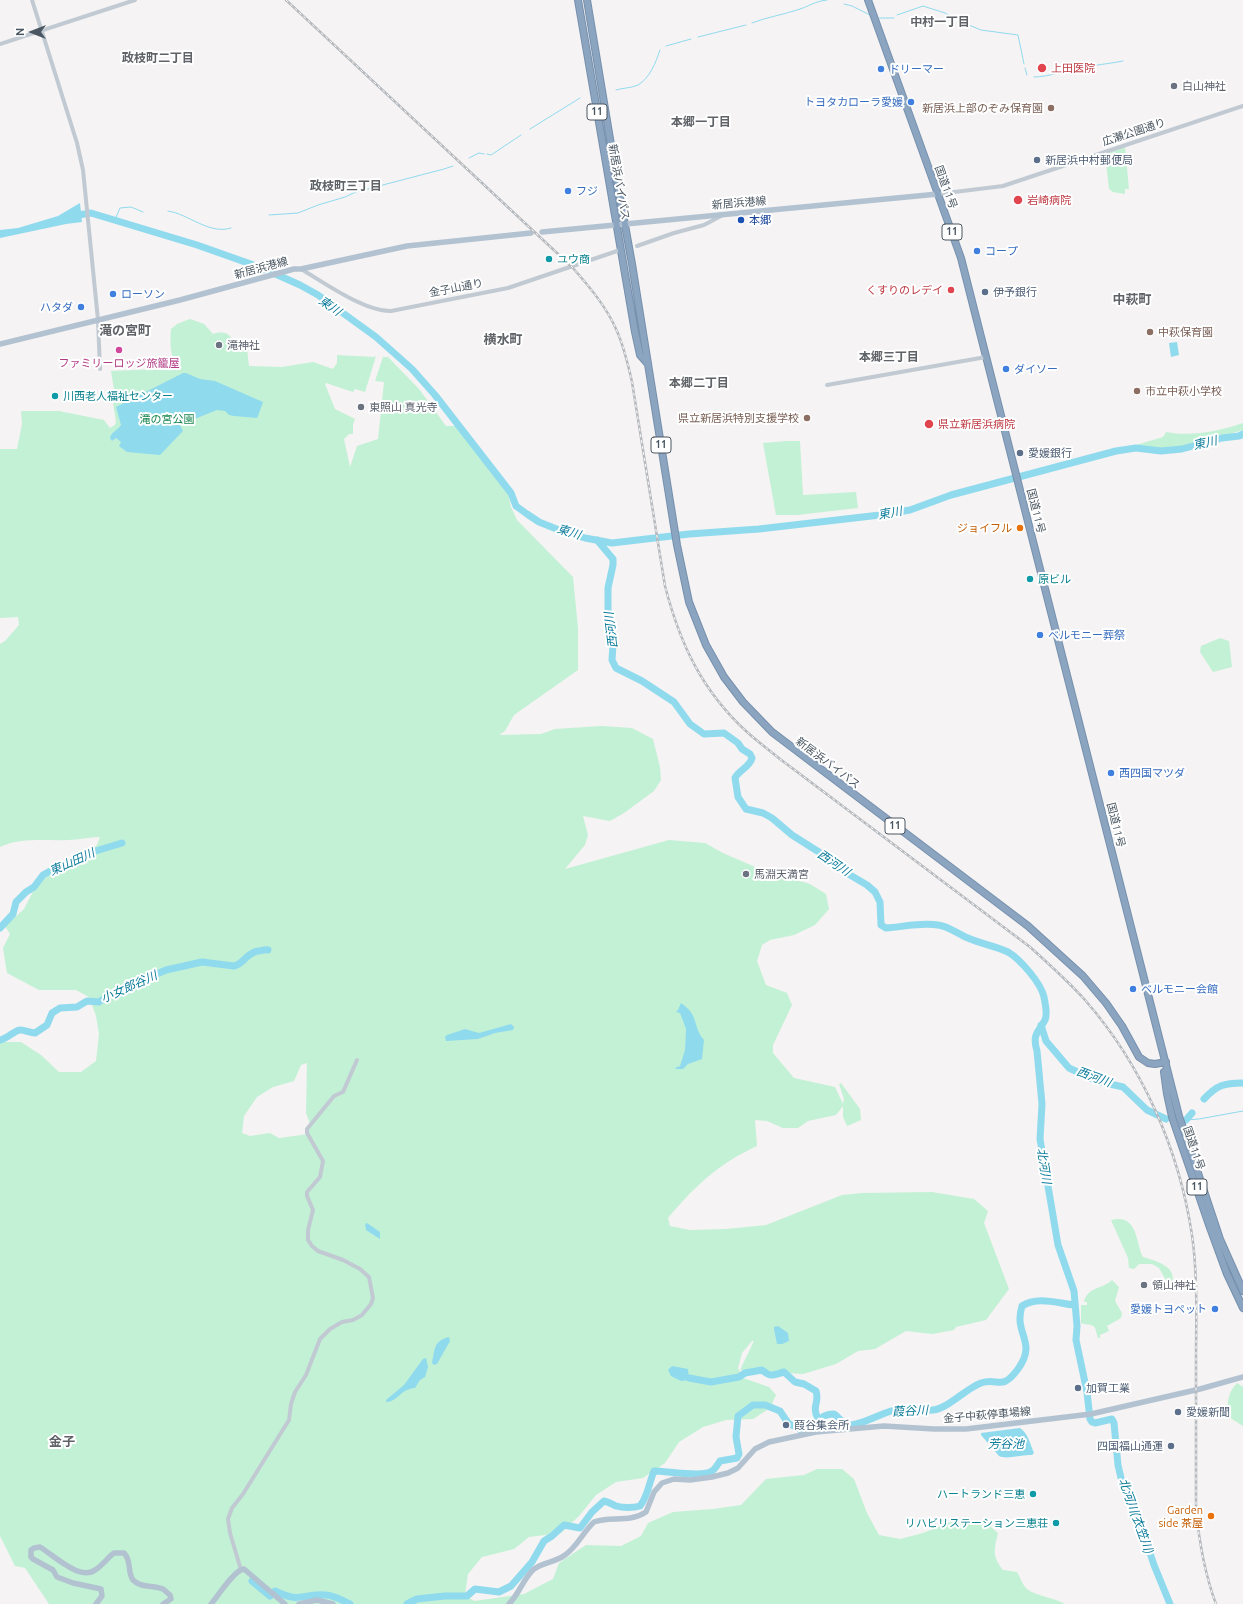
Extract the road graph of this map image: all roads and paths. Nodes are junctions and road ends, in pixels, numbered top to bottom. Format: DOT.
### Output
graph roads {
  1 [pos="32,0"];
  2 [pos="135,0"];
  3 [pos="578,0"];
  4 [pos="587,0"];
  5 [pos="868,0"];
  6 [pos="41,30"];
  7 [pos="0,44"];
  8 [pos="1243,106"];
  9 [pos="938,194"];
  10 [pos="723,215"];
  11 [pos="625,223"];
  12 [pos="616,224"];
  13 [pos="542,232"];
  14 [pos="531,233"];
  15 [pos="637,246"];
  16 [pos="620,250"];
  17 [pos="301,269"];
  18 [pos="98,320"];
  19 [pos="0,344"];
  20 [pos="986,356"];
  21 [pos="648,364"];
  22 [pos="100,369"];
  23 [pos="827,385"];
  24 [pos="357,1060"];
  25 [pos="1164,1062"];
  26 [pos="1243,1291"];
  27 [pos="1243,1308"];
  28 [pos="1243,1377"];
  29 [pos="241,1570"];
  30 [pos="96,1604"];
  31 [pos="163,1604"];
  32 [pos="211,1604"];
  33 [pos="285,1604"];
  34 [pos="299,1604"];
  35 [pos="333,1604"];
  36 [pos="509,1604"];
  1 -- 6 [label="street"];
  2 -- 6 [label="street"];
  3 -- 12 [label="highway, 新居浜バイパス / 11"];
  4 -- 11 [label="highway, 新居浜バイパス / 11"];
  5 -- 9 [label="highway, 国道11号 / 11"];
  6 -- 7 [label="street"];
  6 -- 18 [label="street"];
  8 -- 9 [label="street, 広瀬公園通り"];
  9 -- 10 [label="main road, 新居浜港線"];
  9 -- 20 [label="highway, 国道11号 / 11"];
  10 -- 11 [label="main road, 新居浜港線"];
  10 -- 15 [label="street"];
  11 -- 12 [label="main road, 新居浜港線"];
  11 -- 21 [label="highway, 新居浜バイパス / 11"];
  12 -- 13 [label="main road, 新居浜港線"];
  12 -- 16 [label="highway, 新居浜バイパス / 11"];
  14 -- 17 [label="main road, 新居浜港線"];
  16 -- 17 [label="street, 金子山通り"];
  16 -- 21 [label="highway, 新居浜バイパス / 11"];
  17 -- 18 [label="main road, 新居浜港線"];
  18 -- 19 [label="main road, 新居浜港線"];
  18 -- 22 [label="street"];
  20 -- 23 [label="street"];
  20 -- 25 [label="highway, 国道11号 / 11"];
  21 -- 25 [label="highway, 新居浜バイパス / 11"];
  24 -- 29 [label="street"];
  25 -- 26 [label="highway, 国道11号 / 11"];
  25 -- 27 [label="highway, 国道11号 / 11"];
  28 -- 36 [label="main road, 金子中萩停車場線"];
  29 -- 32 [label="main road"];
  29 -- 33 [label="main road"];
  30 -- 31 [label="main road"];
  34 -- 35 [label="main road"];
}
